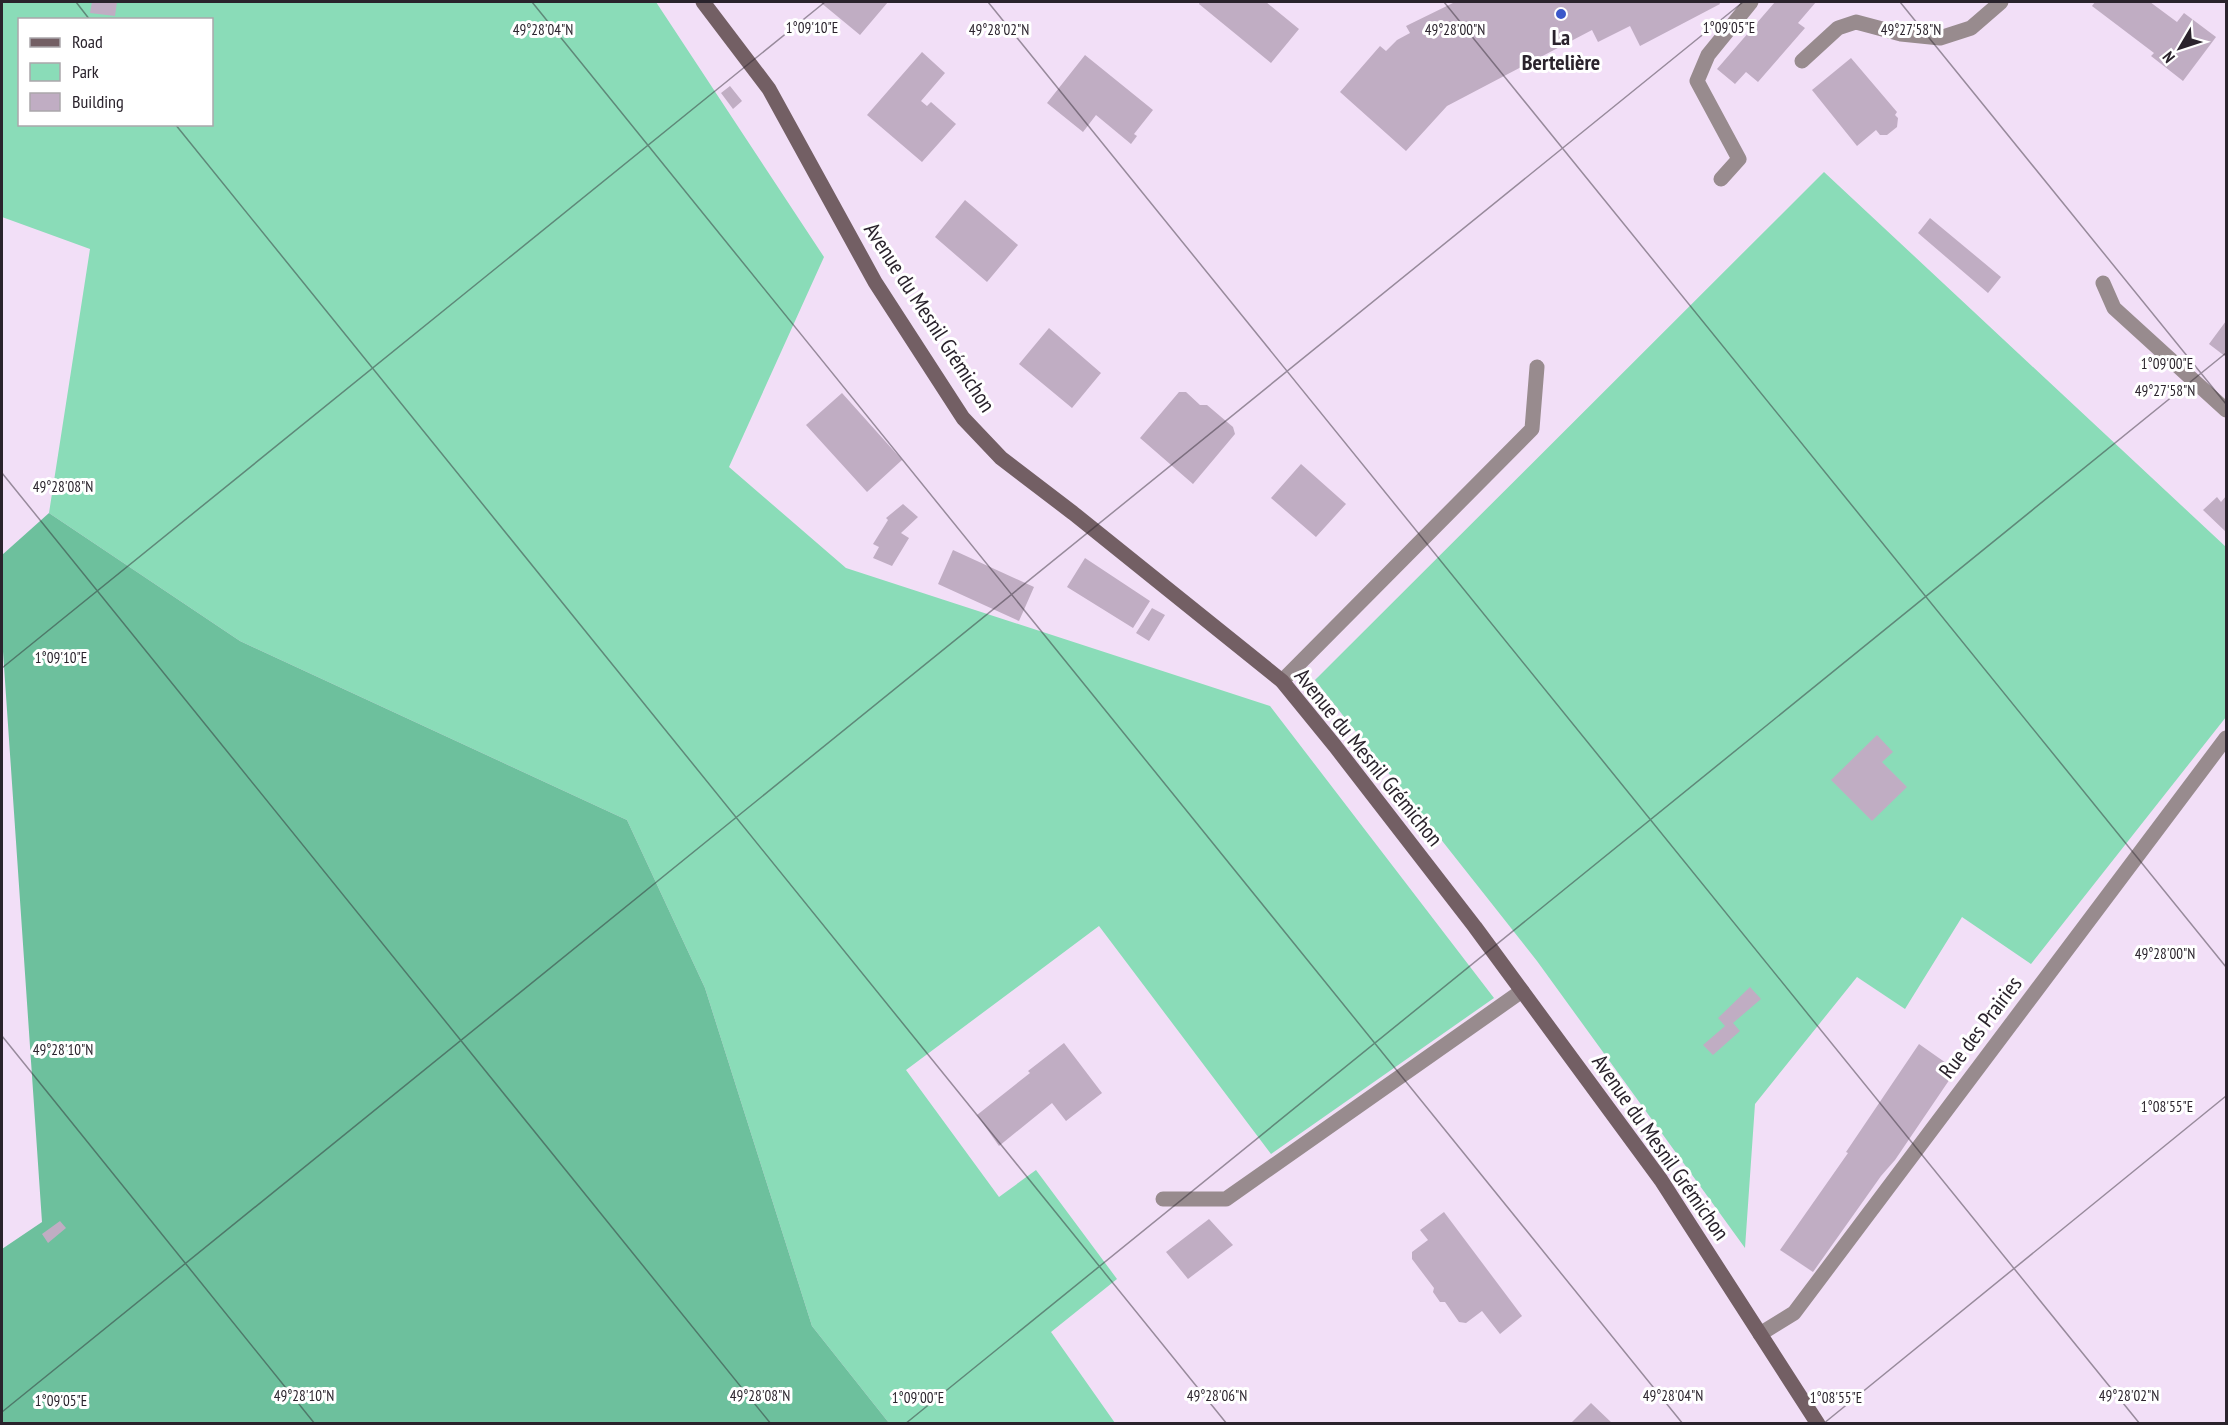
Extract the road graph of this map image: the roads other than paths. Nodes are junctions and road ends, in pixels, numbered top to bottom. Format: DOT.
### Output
graph roads {
  1 [pos="703,2"];
  2 [pos="1751,2"];
  3 [pos="2001,2"];
  4 [pos="1802,61"];
  5 [pos="1721,179"];
  6 [pos="2103,283"];
  7 [pos="1537,367"];
  8 [pos="2226,410"];
  9 [pos="1282,681"];
  10 [pos="2226,738"];
  11 [pos="1522,991"];
  12 [pos="1163,1199"];
  13 [pos="1760,1334"];
  14 [pos="1818,1424"];
  1 -- 9 [label="street, Avenue du Mesnil Grémichon"];
  2 -- 5 [label="street"];
  3 -- 4 [label="street"];
  6 -- 8 [label="street"];
  7 -- 9 [label="street"];
  9 -- 11 [label="street, Avenue du Mesnil Grémichon"];
  10 -- 13 [label="street, Rue des Prairies"];
  11 -- 12 [label="street"];
  11 -- 13 [label="street, Avenue du Mesnil Grémichon"];
  13 -- 14 [label="street, Avenue du Mesnil Grémichon"];
}
